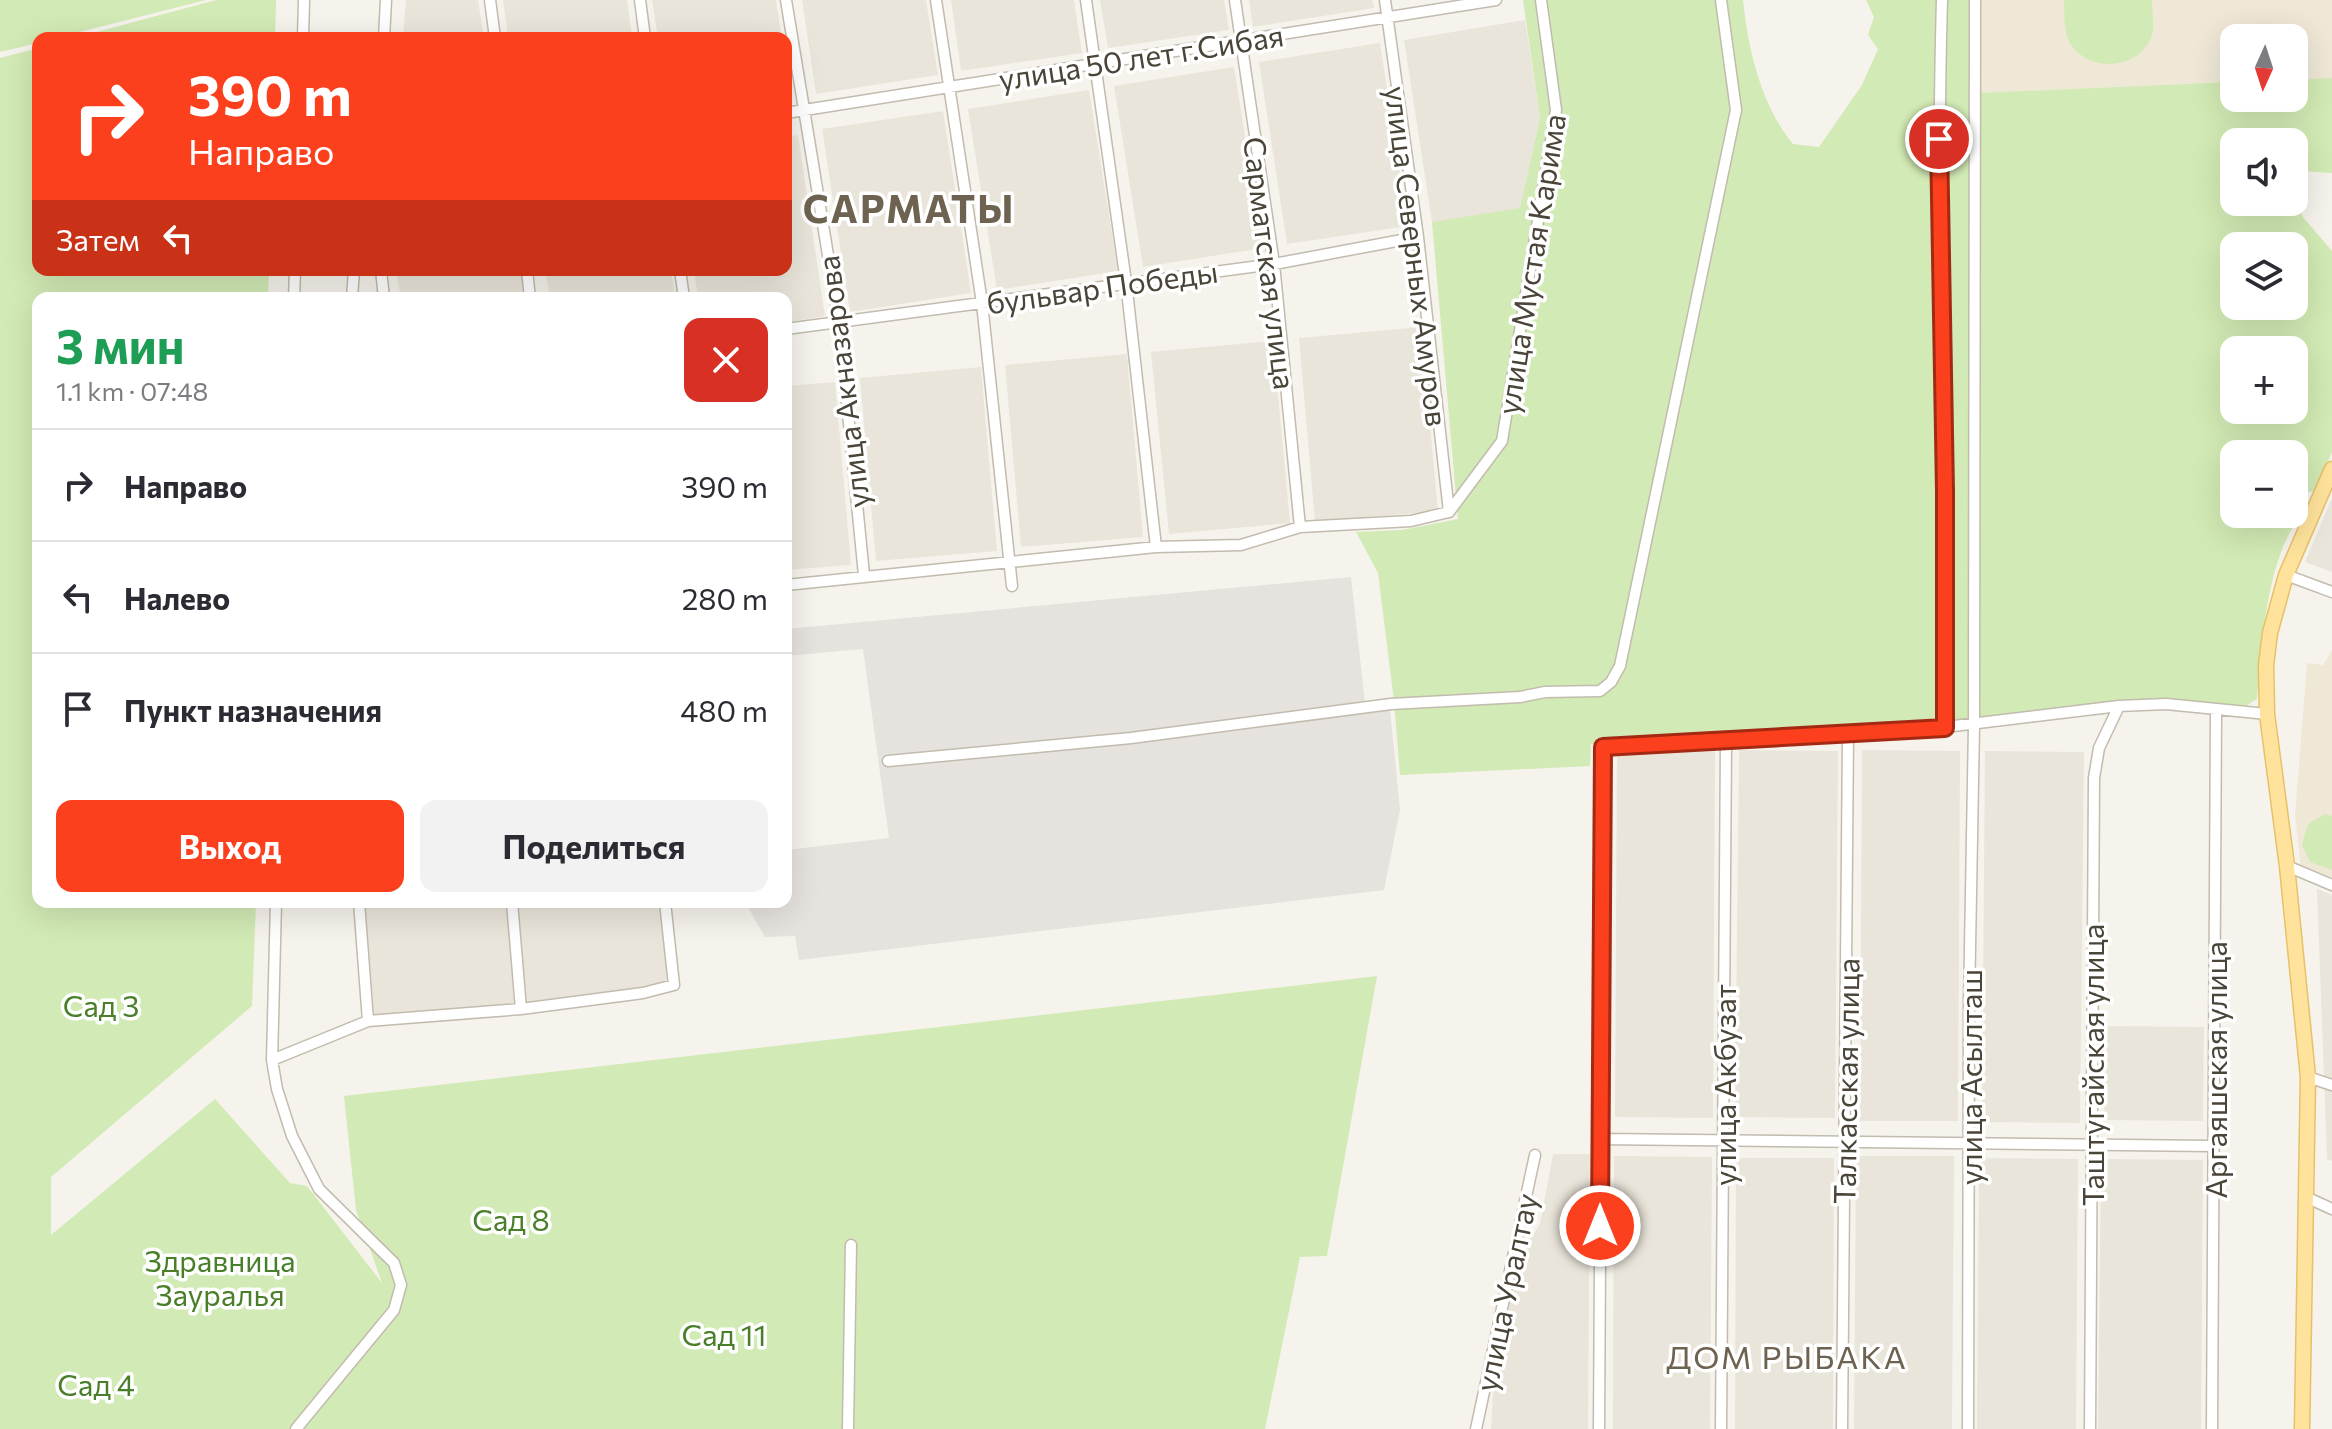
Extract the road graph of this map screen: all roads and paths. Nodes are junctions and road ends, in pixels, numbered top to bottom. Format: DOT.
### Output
graph roads {
  1 [pos="304,0"];
  2 [pos="386,0"];
  3 [pos="490,0"];
  4 [pos="640,0"];
  5 [pos="786,0"];
  6 [pos="936,0"];
  7 [pos="1086,0"];
  8 [pos="1235,0"];
  9 [pos="1385,0"];
  10 [pos="1496,0"];
  11 [pos="1541,0"];
  12 [pos="1721,0"];
  13 [pos="1942,0"];
  14 [pos="1975,0"];
  15 [pos="1388,17"];
  16 [pos="303,32"];
  17 [pos="384,32"];
  18 [pos="494,32"];
  19 [pos="644,32"];
  20 [pos="791,32"];
  21 [pos="792,37"];
  22 [pos="1241,40"];
  23 [pos="1097,63"];
  24 [pos="949,86"];
  25 [pos="804,110"];
  26 [pos="792,112"];
  27 [pos="1418,237"];
  28 [pos="1274,264"];
  29 [pos="1126,282"];
  30 [pos="982,303"];
  31 [pos="839,322"];
  32 [pos="792,328"];
  33 [pos="2332,469"];
  34 [pos="1449,512"];
  35 [pos="1300,527"];
  36 [pos="1156,547"];
  37 [pos="1011,562"];
  38 [pos="864,575"];
  39 [pos="2286,575"];
  40 [pos="792,584"];
  41 [pos="1012,586"];
  42 [pos="2332,592"];
  43 [pos="2119,706"];
  44 [pos="2216,710"];
  45 [pos="2267,714"];
  46 [pos="1974,725"];
  47 [pos="1945,728"];
  48 [pos="1848,734"];
  49 [pos="1726,742"];
  50 [pos="888,761"];
  51 [pos="2287,866"];
  52 [pos="2332,885"];
  53 [pos="276,908"];
  54 [pos="359,908"];
  55 [pos="513,908"];
  56 [pos="666,908"];
  57 [pos="521,1009"];
  58 [pos="368,1021"];
  59 [pos="272,1060"];
  60 [pos="2308,1077"];
  61 [pos="2332,1085"];
  62 [pos="1601,1139"];
  63 [pos="1723,1141"];
  64 [pos="1844,1142"];
  65 [pos="1968,1143"];
  66 [pos="2090,1145"];
  67 [pos="2213,1146"];
  68 [pos="1535,1155"];
  69 [pos="2308,1198"];
  70 [pos="2332,1209"];
  71 [pos="851,1245"];
  72 [pos="296,1429"];
  73 [pos="848,1429"];
  74 [pos="1476,1429"];
  75 [pos="1599,1429"];
  76 [pos="1721,1429"];
  77 [pos="1842,1429"];
  78 [pos="1968,1429"];
  79 [pos="2090,1429"];
  80 [pos="2212,1429"];
  81 [pos="2302,1429"];
  1 -- 16 [label="street"];
  2 -- 17 [label="street"];
  3 -- 18 [label="street"];
  4 -- 19 [label="street"];
  5 -- 20 [label="street, улица Акназарова"];
  6 -- 24 [label="street"];
  7 -- 23 [label="street"];
  8 -- 22 [label="street, Сарматская улица"];
  9 -- 15 [label="street, улица Северных Амуров"];
  10 -- 15 [label="street, улица 50 лет г.Сибая"];
  11 -- 34 [label="street, улица Мустая Карима"];
  12 -- 50 [label="street"];
  13 -- 47 [label="street"];
  14 -- 46 [label="street, улица Асылташ"];
  15 -- 22 [label="street, улица 50 лет г.Сибая"];
  15 -- 27 [label="street, улица Северных Амуров"];
  21 -- 25 [label="street, улица Акназарова"];
  22 -- 23 [label="street, улица 50 лет г.Сибая"];
  22 -- 28 [label="street, Сарматская улица"];
  23 -- 24 [label="street, улица 50 лет г.Сибая"];
  23 -- 29 [label="street"];
  24 -- 25 [label="street, улица 50 лет г.Сибая"];
  24 -- 30 [label="street"];
  25 -- 26 [label="street, улица 50 лет г.Сибая"];
  25 -- 31 [label="street, улица Акназарова"];
  27 -- 28 [label="street, бульвар Победы"];
  27 -- 34 [label="street, улица Северных Амуров"];
  28 -- 29 [label="street, бульвар Победы"];
  28 -- 35 [label="street, Сарматская улица"];
  29 -- 30 [label="street, бульвар Победы"];
  29 -- 36 [label="street"];
  30 -- 31 [label="street, бульвар Победы"];
  30 -- 37 [label="street"];
  31 -- 32 [label="street, бульвар Победы"];
  31 -- 38 [label="street, улица Акназарова"];
  33 -- 39 [label="main road"];
  34 -- 35 [label="street"];
  35 -- 36 [label="street"];
  36 -- 37 [label="street"];
  37 -- 38 [label="street"];
  37 -- 41 [label="street"];
  38 -- 40 [label="street"];
  39 -- 42 [label="street"];
  39 -- 45 [label="main road"];
  43 -- 44 [label="street"];
  43 -- 46 [label="street"];
  43 -- 66 [label="street, Таштугайская улица"];
  44 -- 45 [label="street"];
  44 -- 67 [label="street, Аргаяшская улица"];
  45 -- 51 [label="main road"];
  46 -- 47 [label="street"];
  46 -- 65 [label="street, улица Асылташ"];
  47 -- 48 [label="street"];
  48 -- 49 [label="street"];
  48 -- 64 [label="street, Талкасская улица"];
  49 -- 62 [label="street"];
  49 -- 63 [label="street, улица Акбузат"];
  51 -- 52 [label="street"];
  51 -- 60 [label="main road"];
  53 -- 59 [label="street"];
  54 -- 58 [label="street"];
  55 -- 57 [label="street"];
  56 -- 57 [label="street"];
  57 -- 58 [label="street"];
  58 -- 59 [label="street"];
  59 -- 72 [label="street"];
  60 -- 61 [label="street"];
  60 -- 69 [label="main road"];
  62 -- 63 [label="street"];
  62 -- 75 [label="street"];
  63 -- 64 [label="street"];
  63 -- 76 [label="street, улица Акбузат"];
  64 -- 65 [label="street"];
  64 -- 77 [label="street, Талкасская улица"];
  65 -- 66 [label="street"];
  65 -- 78 [label="street, улица Асылташ"];
  66 -- 67 [label="street"];
  66 -- 79 [label="street, Таштугайская улица"];
  67 -- 80 [label="street, Аргаяшская улица"];
  68 -- 74 [label="street, улица Уралтау"];
  69 -- 70 [label="street"];
  69 -- 81 [label="main road"];
  71 -- 73 [label="street"];
}
